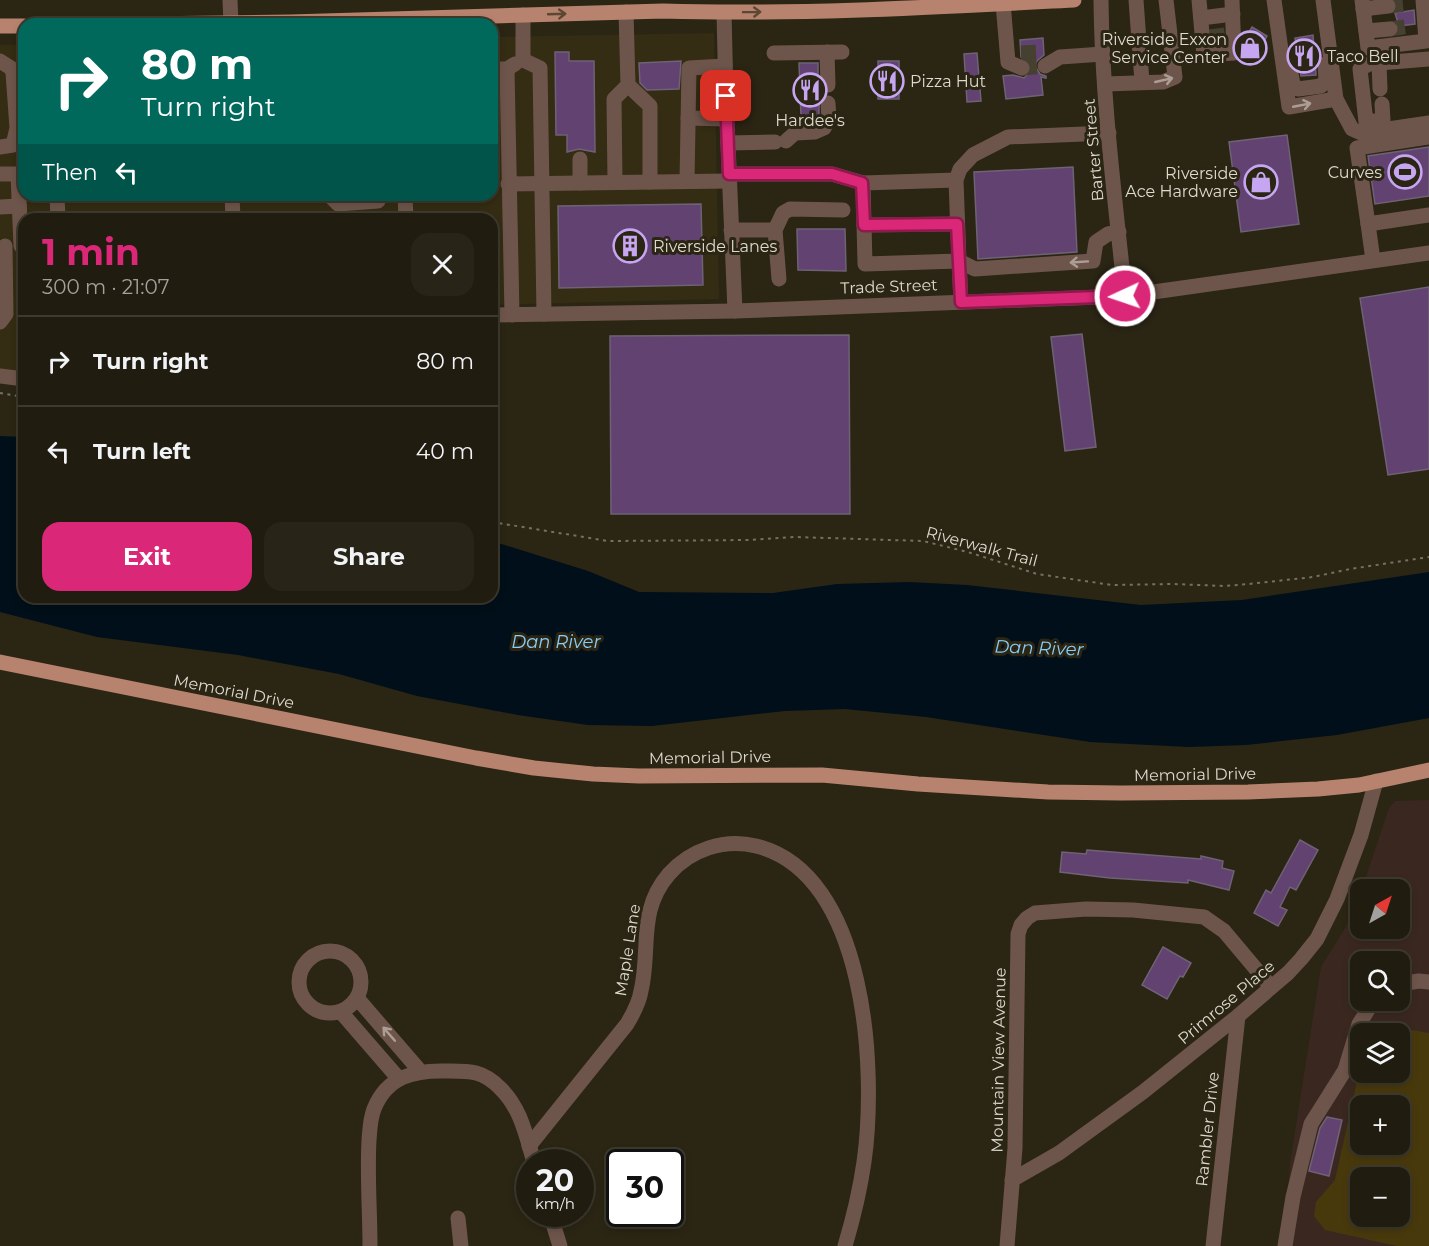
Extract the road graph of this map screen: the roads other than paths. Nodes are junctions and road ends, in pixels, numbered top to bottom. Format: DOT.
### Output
graph roads {
  1 [pos="230,0"];
  2 [pos="1074,0"];
  3 [pos="1101,0"];
  4 [pos="1137,0"];
  5 [pos="1166,0"];
  6 [pos="1199,0"];
  7 [pos="1274,0"];
  8 [pos="1323,0"];
  9 [pos="1363,2"];
  10 [pos="1003,3"];
  11 [pos="723,6"];
  12 [pos="1388,6"];
  13 [pos="1232,7"];
  14 [pos="1420,11"];
  15 [pos="626,12"];
  16 [pos="523,15"];
  17 [pos="231,18"];
  18 [pos="463,18"];
  19 [pos="1201,18"];
  20 [pos="0,26"];
  21 [pos="18,26"];
  22 [pos="1390,29"];
  23 [pos="1366,31"];
  24 [pos="1329,38"];
  25 [pos="1281,48"];
  26 [pos="774,53"];
  27 [pos="1103,54"];
  28 [pos="1017,58"];
  29 [pos="1045,59"];
  30 [pos="1429,59"];
  31 [pos="523,60"];
  32 [pos="0,61"];
  33 [pos="1379,63"];
  34 [pos="725,66"];
  35 [pos="500,69"];
  36 [pos="14,80"];
  37 [pos="1142,82"];
  38 [pos="1106,84"];
  39 [pos="628,85"];
  40 [pos="828,85"];
  41 [pos="1380,89"];
  42 [pos="1336,99"];
  43 [pos="828,103"];
  44 [pos="1382,105"];
  45 [pos="18,112"];
  46 [pos="688,118"];
  47 [pos="727,119"];
  48 [pos="1429,123"];
  49 [pos="1109,132"];
  50 [pos="18,133"];
  51 [pos="1429,137"];
  52 [pos="0,140"];
  53 [pos="728,143"];
  54 [pos="0,147"];
  55 [pos="580,159"];
  56 [pos="0,174"];
  57 [pos="18,174"];
  58 [pos="729,177"];
  59 [pos="956,180"];
  60 [pos="687,181"];
  61 [pos="615,182"];
  62 [pos="650,182"];
  63 [pos="542,183"];
  64 [pos="580,183"];
  65 [pos="862,183"];
  66 [pos="508,184"];
  67 [pos="19,201"];
  68 [pos="19,206"];
  69 [pos="0,207"];
  70 [pos="843,210"];
  71 [pos="1429,215"];
  72 [pos="957,224"];
  73 [pos="1368,224"];
  74 [pos="864,225"];
  75 [pos="731,230"];
  76 [pos="775,230"];
  77 [pos="1119,232"];
  78 [pos="13,246"];
  79 [pos="1429,253"];
  80 [pos="1373,260"];
  81 [pos="959,261"];
  82 [pos="778,279"];
  83 [pos="1125,296"];
  84 [pos="961,302"];
  85 [pos="735,311"];
  86 [pos="544,314"];
  87 [pos="498,315"];
  88 [pos="512,315"];
  89 [pos="0,322"];
  90 [pos="0,376"];
  91 [pos="18,378"];
  92 [pos="0,662"];
  93 [pos="1429,770"];
  94 [pos="1376,781"];
  95 [pos="1410,982"];
  96 [pos="1429,982"];
  97 [pos="1271,987"];
  98 [pos="357,998"];
  99 [pos="1367,1011"];
  100 [pos="341,1012"];
  101 [pos="1238,1016"];
  102 [pos="420,1071"];
  103 [pos="399,1079"];
  104 [pos="529,1146"];
  105 [pos="530,1149"];
  106 [pos="1012,1180"];
  107 [pos="458,1218"];
  108 [pos="554,1227"];
  109 [pos="370,1246"];
  110 [pos="460,1246"];
  111 [pos="560,1246"];
  112 [pos="845,1246"];
  113 [pos="1007,1246"];
  114 [pos="1213,1246"];
  115 [pos="1285,1246"];
  1 -- 17 [label="street"];
  2 -- 10 [label="main road"];
  3 -- 27 [label="street, Barter Street"];
  4 -- 37 [label="street"];
  37 -- 5 [label="street, one-way"];
  6 -- 19 [label="street"];
  7 -- 25 [label="street"];
  8 -- 24 [label="street"];
  9 -- 12 [label="street"];
  9 -- 23 [label="street"];
  11 -- 10 [label="main road, one-way"];
  10 -- 28 [label="street"];
  11 -- 15 [label="main road"];
  11 -- 34 [label="street"];
  13 -- 19 [label="street"];
  13 -- 19 [label="street"];
  14 -- 23 [label="street"];
  16 -- 15 [label="main road, one-way"];
  15 -- 39 [label="street"];
  16 -- 18 [label="main road"];
  16 -- 31 [label="street"];
  20 -- 21 [label="main road"];
  22 -- 23 [label="street"];
  24 -- 25 [label="street"];
  24 -- 42 [label="street"];
  25 -- 42 [label="street, one-way"];
  26 -- 40 [label="street"];
  27 -- 29 [label="street"];
  27 -- 38 [label="street, Barter Street"];
  30 -- 33 [label="street"];
  31 -- 35 [label="street"];
  31 -- 63 [label="street"];
  32 -- 36 [label="street"];
  33 -- 41 [label="street"];
  33 -- 44 [label="street"];
  34 -- 46 [label="street"];
  34 -- 47 [label="street"];
  35 -- 66 [label="street"];
  36 -- 45 [label="street"];
  36 -- 52 [label="street"];
  37 -- 38 [label="street"];
  38 -- 49 [label="street, Barter Street"];
  39 -- 61 [label="street"];
  39 -- 62 [label="street"];
  42 -- 48 [label="street"];
  43 -- 53 [label="street"];
  46 -- 47 [label="street"];
  46 -- 60 [label="street"];
  47 -- 53 [label="street"];
  49 -- 59 [label="street"];
  49 -- 77 [label="street, Barter Street"];
  50 -- 54 [label="street"];
  51 -- 73 [label="street"];
  53 -- 58 [label="street"];
  55 -- 64 [label="street"];
  56 -- 57 [label="street"];
  58 -- 60 [label="street"];
  58 -- 65 [label="street"];
  58 -- 75 [label="street"];
  59 -- 65 [label="street"];
  59 -- 72 [label="street"];
  60 -- 62 [label="street"];
  61 -- 62 [label="street"];
  61 -- 64 [label="street"];
  63 -- 64 [label="street"];
  63 -- 66 [label="street"];
  63 -- 86 [label="street"];
  65 -- 74 [label="street"];
  66 -- 88 [label="street"];
  67 -- 68 [label="street"];
  68 -- 69 [label="street"];
  68 -- 78 [label="street"];
  70 -- 76 [label="street"];
  71 -- 73 [label="street"];
  72 -- 74 [label="street"];
  72 -- 81 [label="street"];
  73 -- 80 [label="street"];
  74 -- 81 [label="street"];
  75 -- 76 [label="street"];
  75 -- 85 [label="street"];
  76 -- 82 [label="street"];
  77 -- 81 [label="street, one-way"];
  77 -- 83 [label="street, Barter Street"];
  78 -- 89 [label="street"];
  79 -- 80 [label="street, Trade Street"];
  80 -- 83 [label="street, Trade Street"];
  81 -- 84 [label="street"];
  83 -- 84 [label="street, Trade Street"];
  84 -- 85 [label="street, Trade Street"];
  85 -- 86 [label="street, Trade Street"];
  86 -- 88 [label="street, Trade Street"];
  87 -- 88 [label="street, Trade Street"];
  90 -- 91 [label="street"];
  92 -- 94 [label="main road, Memorial Drive"];
  93 -- 94 [label="main road, Memorial Drive"];
  94 -- 97 [label="street, Primrose Place"];
  95 -- 96 [label="street"];
  97 -- 101 [label="street, Primrose Place"];
  97 -- 106 [label="street, Mountain View Avenue"];
  98 -- 100 [label="street"];
  98 -- 100 [label="street"];
  102 -- 98 [label="street, one-way"];
  99 -- 115 [label="street"];
  100 -- 103 [label="street"];
  101 -- 106 [label="street, Primrose Place"];
  101 -- 114 [label="street, Rambler Drive"];
  102 -- 103 [label="street"];
  102 -- 104 [label="street"];
  103 -- 109 [label="street"];
  104 -- 105 [label="street"];
  104 -- 112 [label="street, Maple Lane"];
  106 -- 113 [label="street, Mountain View Avenue"];
  107 -- 110 [label="street"];
  108 -- 111 [label="street"];
}
